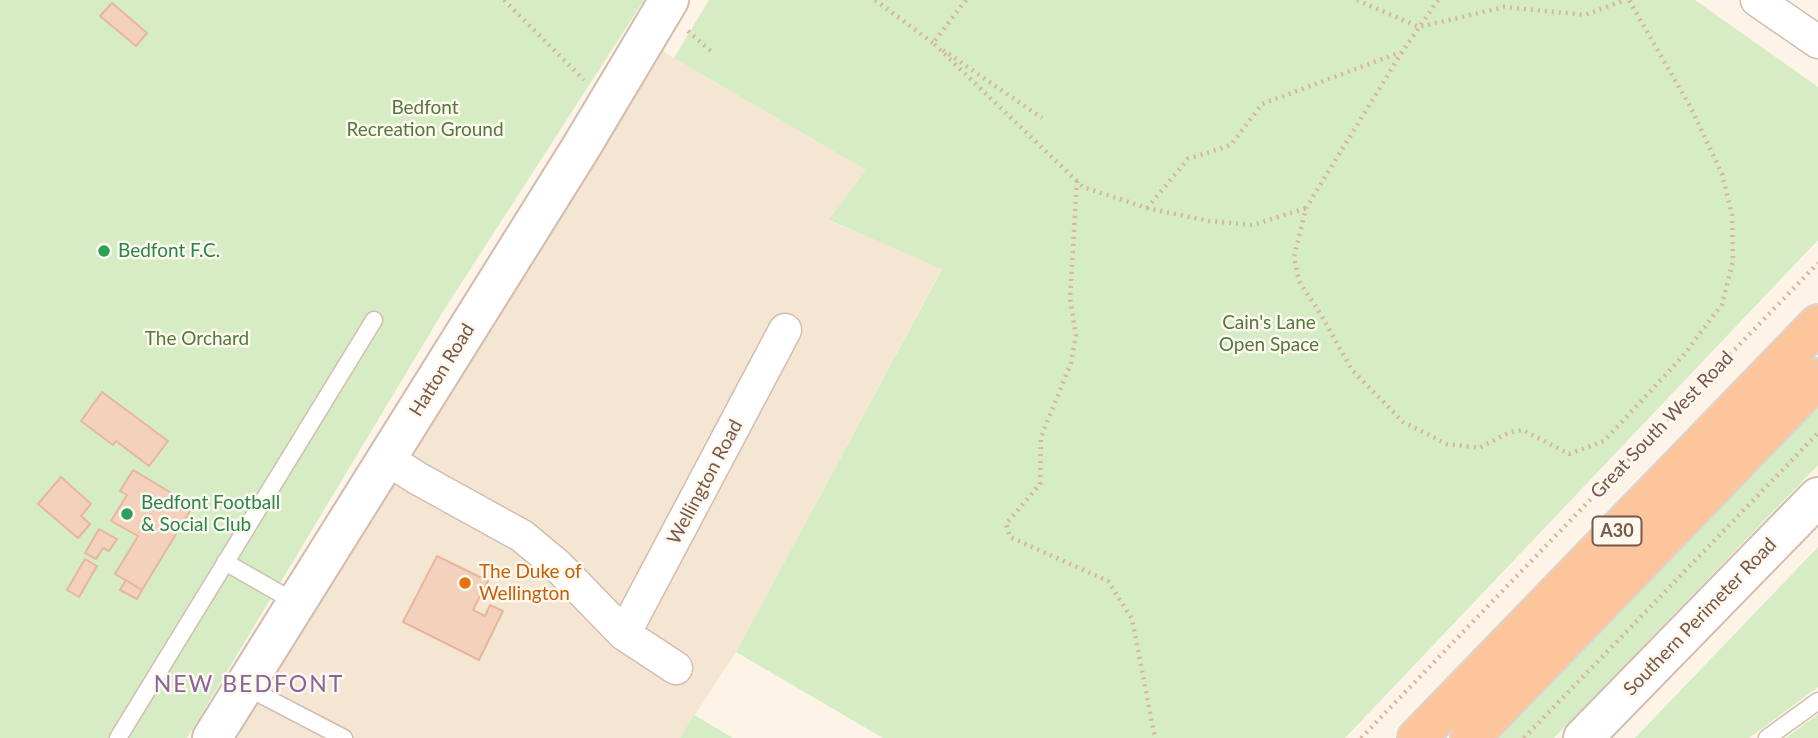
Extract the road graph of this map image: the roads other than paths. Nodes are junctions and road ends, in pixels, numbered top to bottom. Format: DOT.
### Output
graph roads {
  1 [pos="670,0"];
  2 [pos="1769,3"];
  3 [pos="1818,42"];
  4 [pos="374,320"];
  5 [pos="1818,324"];
  6 [pos="785,330"];
  7 [pos="1818,378"];
  8 [pos="386,458"];
  9 [pos="1818,497"];
  10 [pos="225,562"];
  11 [pos="295,602"];
  12 [pos="624,634"];
  13 [pos="676,668"];
  14 [pos="244,685"];
  15 [pos="1818,701"];
  16 [pos="118,738"];
  17 [pos="212,738"];
  18 [pos="344,738"];
  19 [pos="1417,738"];
  20 [pos="1470,738"];
  21 [pos="1583,738"];
  22 [pos="1767,738"];
  1 -- 8 [label="street, Hatton Road"];
  2 -- 3 [label="street"];
  4 -- 10 [label="lane"];
  5 -- 19 [label="highway, A30"];
  6 -- 12 [label="street, Wellington Road"];
  7 -- 20 [label="highway, A30"];
  8 -- 11 [label="street, Hatton Road"];
  8 -- 12 [label="street"];
  9 -- 21 [label="street, Southern Perimeter Road"];
  10 -- 11 [label="lane"];
  10 -- 16 [label="lane"];
  11 -- 14 [label="street, Hatton Road"];
  12 -- 13 [label="street"];
  14 -- 17 [label="street, Hatton Road"];
  14 -- 18 [label="lane"];
  15 -- 22 [label="lane"];
}
